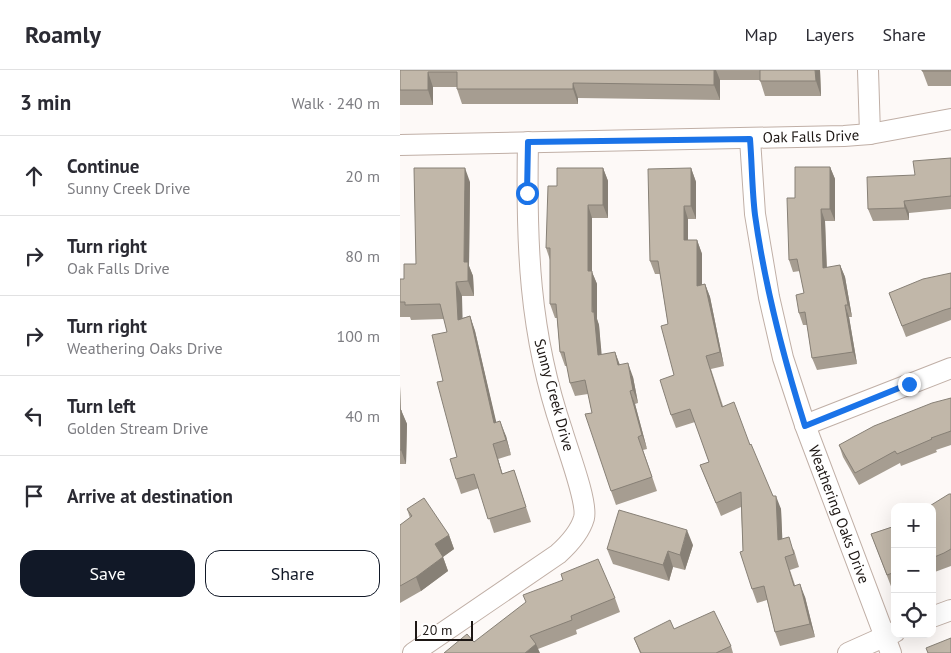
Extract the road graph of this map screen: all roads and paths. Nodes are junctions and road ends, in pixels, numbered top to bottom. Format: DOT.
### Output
graph roads {
  1 [pos="868,70"];
  2 [pos="951,119"];
  3 [pos="870,134"];
  4 [pos="750,139"];
  5 [pos="528,142"];
  6 [pos="400,145"];
  7 [pos="951,368"];
  8 [pos="805,426"];
  9 [pos="951,610"];
  10 [pos="936,616"];
  11 [pos="890,640"];
  12 [pos="413,653"];
  13 [pos="848,653"];
  1 -- 3 [label="street"];
  2 -- 3 [label="street, Oak Falls Drive"];
  3 -- 4 [label="street, Oak Falls Drive"];
  4 -- 5 [label="street, Oak Falls Drive"];
  4 -- 8 [label="street, Weathering Oaks Drive"];
  5 -- 6 [label="street, Oak Falls Drive"];
  5 -- 12 [label="street, Sunny Creek Drive"];
  7 -- 8 [label="street"];
  8 -- 11 [label="street, Weathering Oaks Drive"];
  9 -- 10 [label="street"];
  11 -- 13 [label="street"];
}
